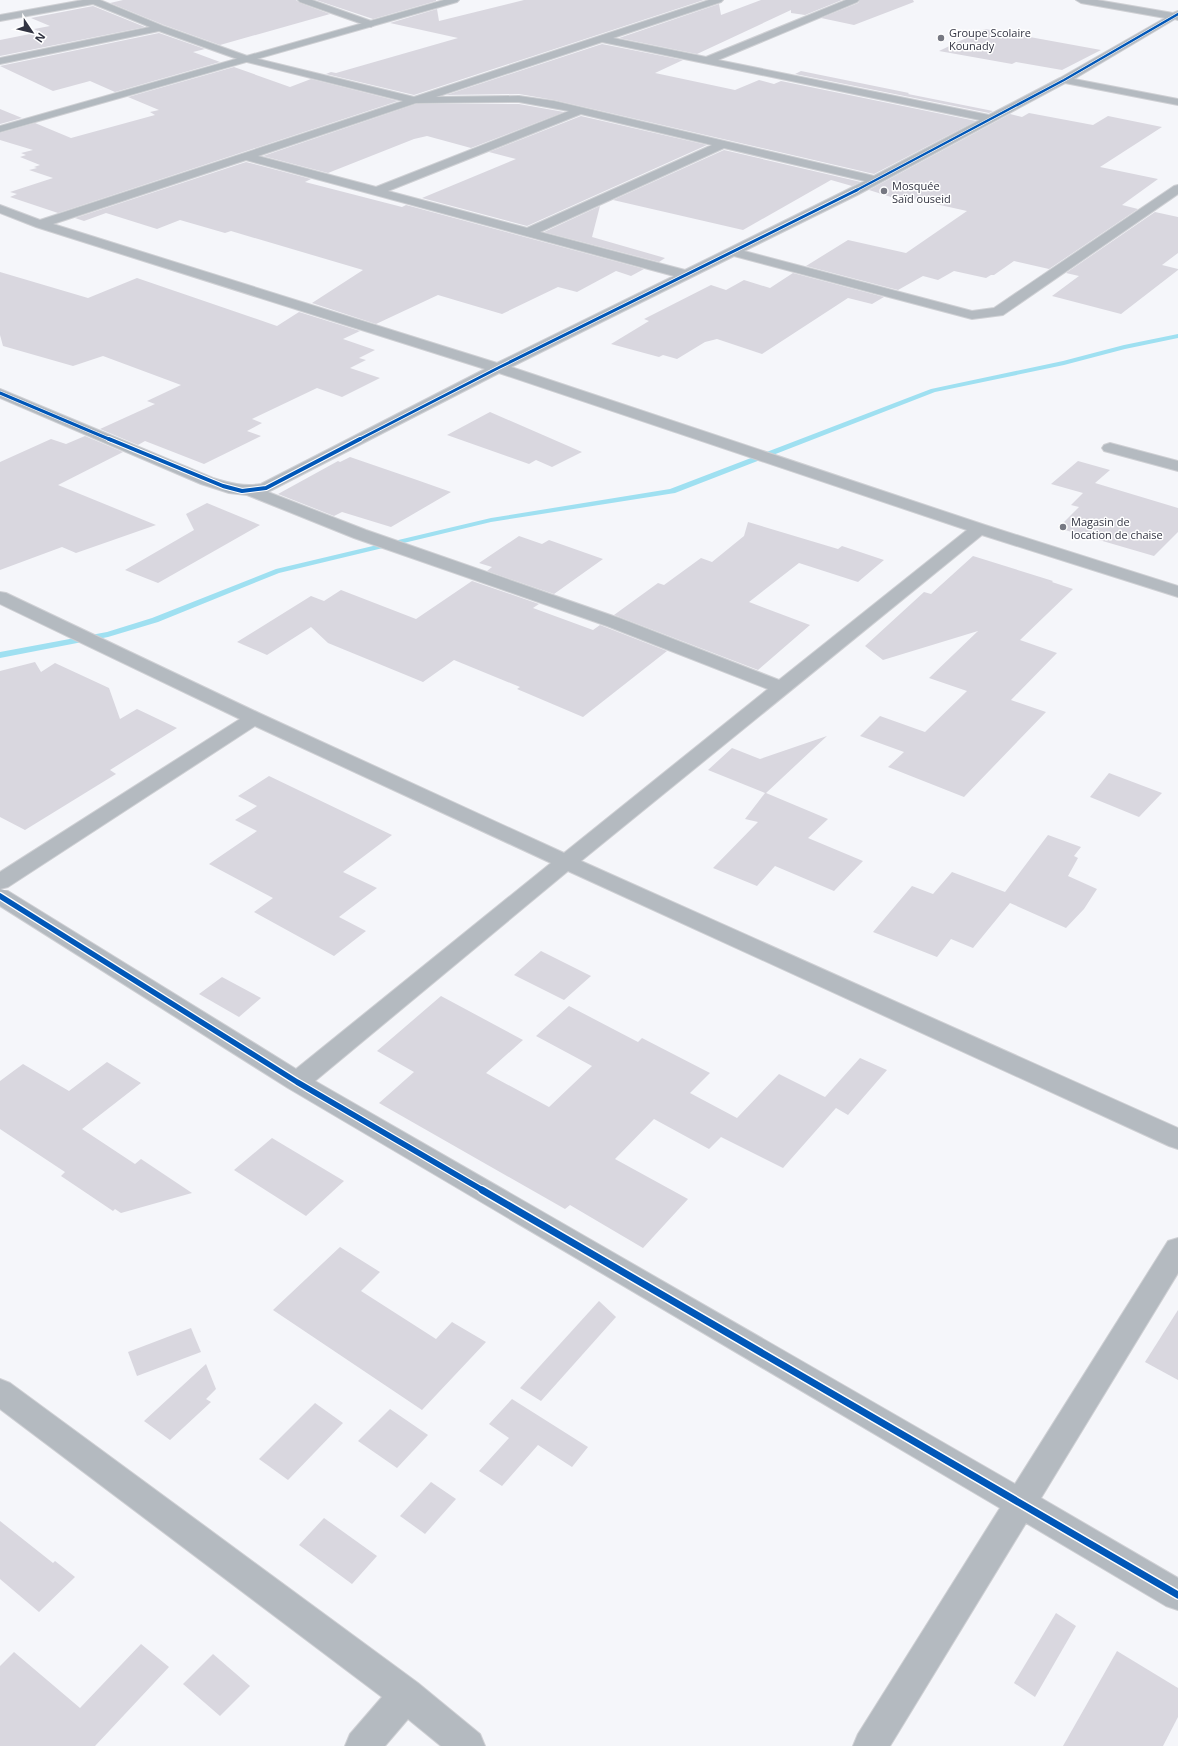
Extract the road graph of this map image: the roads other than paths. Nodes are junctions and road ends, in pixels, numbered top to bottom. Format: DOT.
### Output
graph roads {
  1 [pos="92,0"];
  2 [pos="303,0"];
  3 [pos="454,0"];
  4 [pos="718,0"];
  5 [pos="854,0"];
  6 [pos="1082,0"];
  7 [pos="1176,16"];
  8 [pos="0,18"];
  9 [pos="371,24"];
  10 [pos="160,28"];
  11 [pos="602,39"];
  12 [pos="247,59"];
  13 [pos="706,60"];
  14 [pos="0,61"];
  15 [pos="1064,80"];
  16 [pos="414,100"];
  17 [pos="1178,102"];
  18 [pos="581,110"];
  19 [pos="992,119"];
  20 [pos="0,129"];
  21 [pos="723,144"];
  22 [pos="246,156"];
  23 [pos="875,180"];
  24 [pos="1178,189"];
  25 [pos="376,191"];
  26 [pos="0,209"];
  27 [pos="40,224"];
  28 [pos="529,232"];
  29 [pos="733,252"];
  30 [pos="687,275"];
  31 [pos="498,368"];
  32 [pos="0,392"];
  33 [pos="1110,448"];
  34 [pos="1178,466"];
  35 [pos="250,491"];
  36 [pos="980,529"];
  37 [pos="1178,592"];
  38 [pos="0,597"];
  39 [pos="782,688"];
  40 [pos="254,718"];
  41 [pos="566,862"];
  42 [pos="0,882"];
  43 [pos="0,896"];
  44 [pos="297,1082"];
  45 [pos="1178,1139"];
  46 [pos="1178,1248"];
  47 [pos="0,1392"];
  48 [pos="1020,1504"];
  49 [pos="1178,1595"];
  50 [pos="406,1695"];
  51 [pos="362,1746"];
  52 [pos="468,1746"];
  53 [pos="870,1746"];
  1 -- 8 [label="street"];
  1 -- 10 [label="street"];
  2 -- 9 [label="street"];
  3 -- 9 [label="street"];
  4 -- 11 [label="street"];
  5 -- 13 [label="street"];
  6 -- 7 [label="street"];
  7 -- 15 [label="street"];
  9 -- 12 [label="street"];
  10 -- 12 [label="street"];
  10 -- 14 [label="street"];
  11 -- 13 [label="street"];
  11 -- 16 [label="street"];
  12 -- 16 [label="street"];
  12 -- 20 [label="street"];
  13 -- 19 [label="street"];
  15 -- 17 [label="street"];
  15 -- 19 [label="street"];
  16 -- 18 [label="street"];
  16 -- 22 [label="street"];
  18 -- 21 [label="street"];
  18 -- 25 [label="street"];
  19 -- 23 [label="street"];
  21 -- 23 [label="street"];
  21 -- 28 [label="street"];
  22 -- 25 [label="street"];
  22 -- 27 [label="street"];
  23 -- 29 [label="street"];
  24 -- 29 [label="street"];
  25 -- 28 [label="street"];
  26 -- 27 [label="street"];
  27 -- 31 [label="street"];
  28 -- 30 [label="street"];
  29 -- 30 [label="street"];
  30 -- 31 [label="street"];
  31 -- 35 [label="street"];
  31 -- 36 [label="street"];
  32 -- 35 [label="street"];
  33 -- 34 [label="street"];
  35 -- 39 [label="street"];
  36 -- 37 [label="street"];
  36 -- 39 [label="street"];
  38 -- 40 [label="street"];
  39 -- 41 [label="street"];
  40 -- 41 [label="street"];
  40 -- 42 [label="street"];
  41 -- 44 [label="street"];
  41 -- 45 [label="street"];
  43 -- 44 [label="street"];
  44 -- 48 [label="street"];
  46 -- 48 [label="street"];
  47 -- 50 [label="street"];
  48 -- 49 [label="street"];
  48 -- 53 [label="street"];
  50 -- 51 [label="street"];
  50 -- 52 [label="street"];
}
